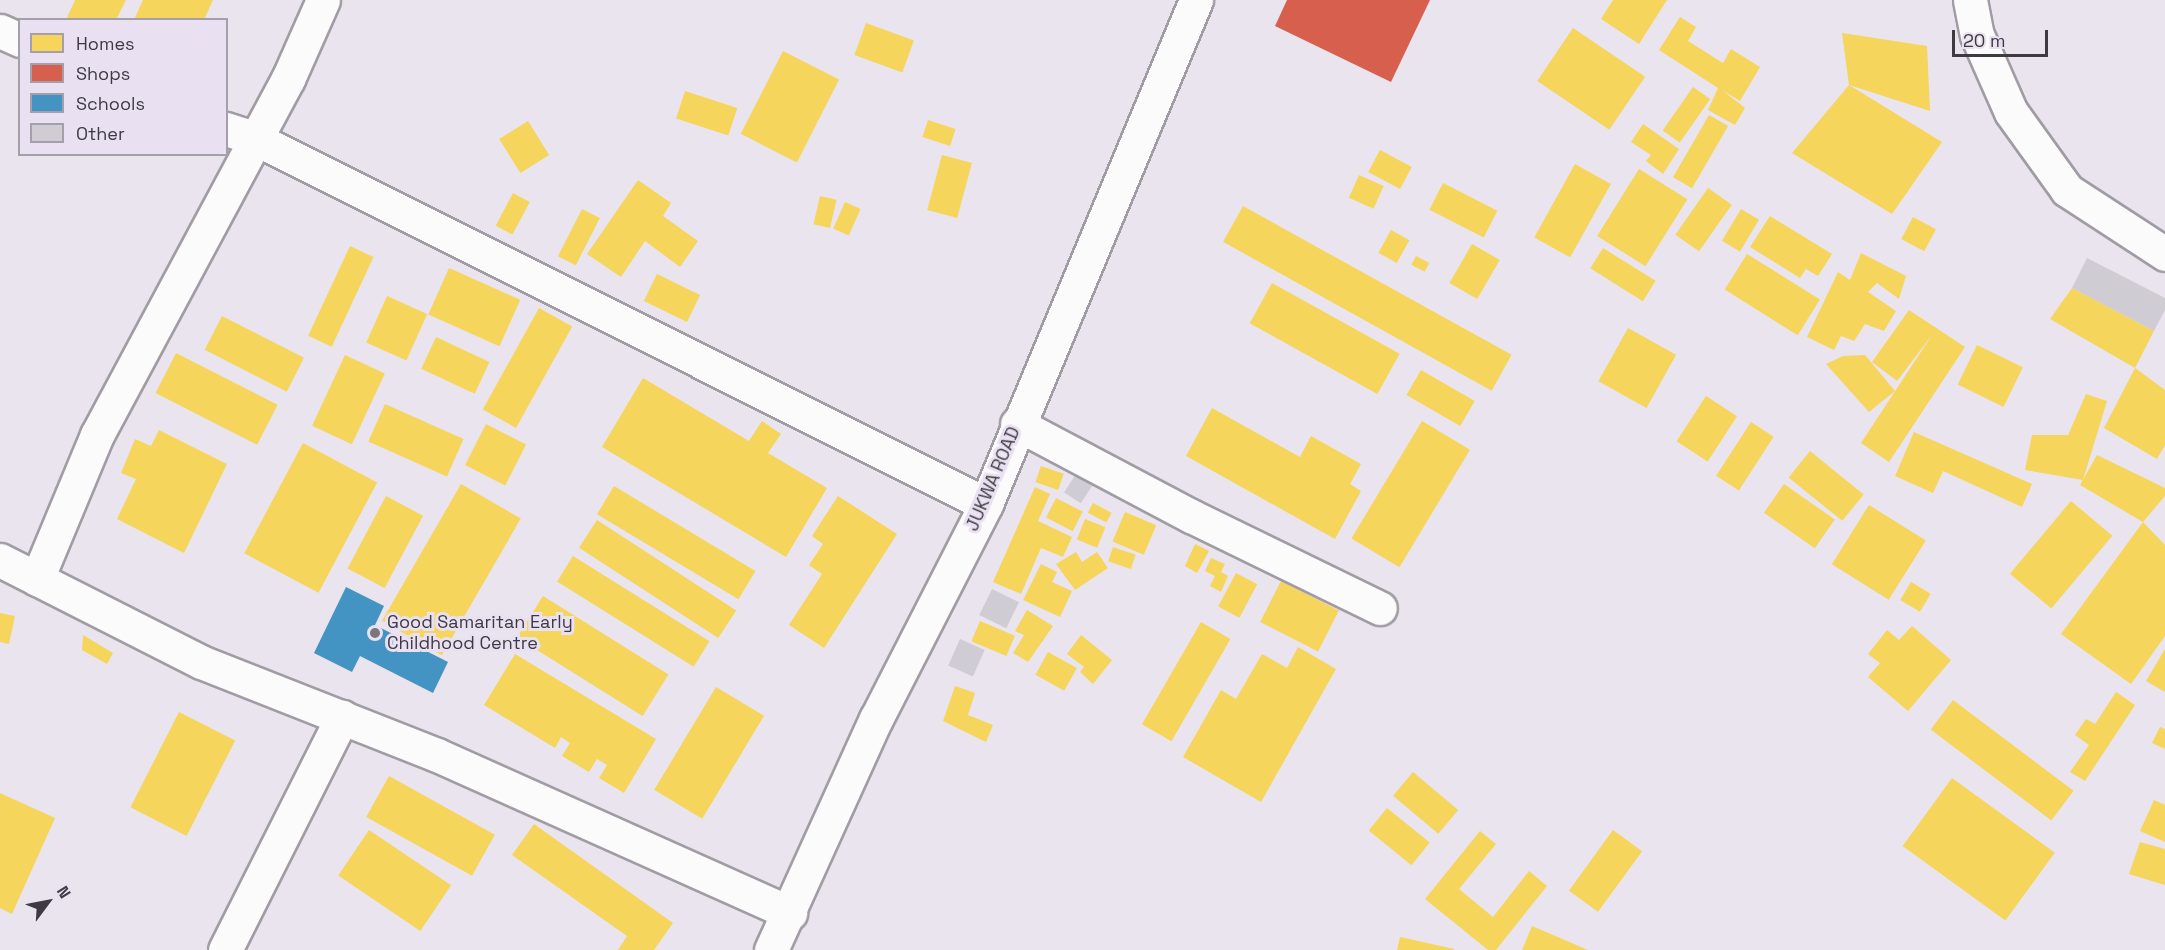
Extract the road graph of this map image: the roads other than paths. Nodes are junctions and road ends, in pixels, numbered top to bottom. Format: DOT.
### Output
graph roads {
  1 [pos="323,0"];
  2 [pos="1196,0"];
  3 [pos="1970,0"];
  4 [pos="0,31"];
  5 [pos="18,39"];
  6 [pos="241,134"];
  7 [pos="2165,254"];
  8 [pos="1017,424"];
  9 [pos="986,504"];
  10 [pos="0,560"];
  11 [pos="37,579"];
  12 [pos="1380,608"];
  13 [pos="342,717"];
  14 [pos="790,913"];
  15 [pos="225,950"];
  16 [pos="771,950"];
  1 -- 6 [label="street"];
  2 -- 8 [label="street, JUKWA ROAD"];
  3 -- 7 [label="street"];
  4 -- 5 [label="street"];
  6 -- 9 [label="street"];
  6 -- 11 [label="street"];
  8 -- 9 [label="street, JUKWA ROAD"];
  8 -- 12 [label="street"];
  9 -- 14 [label="street, JUKWA ROAD"];
  10 -- 11 [label="street"];
  11 -- 13 [label="street"];
  13 -- 14 [label="street"];
  13 -- 15 [label="street"];
  14 -- 16 [label="street, JUKWA ROAD"];
}
